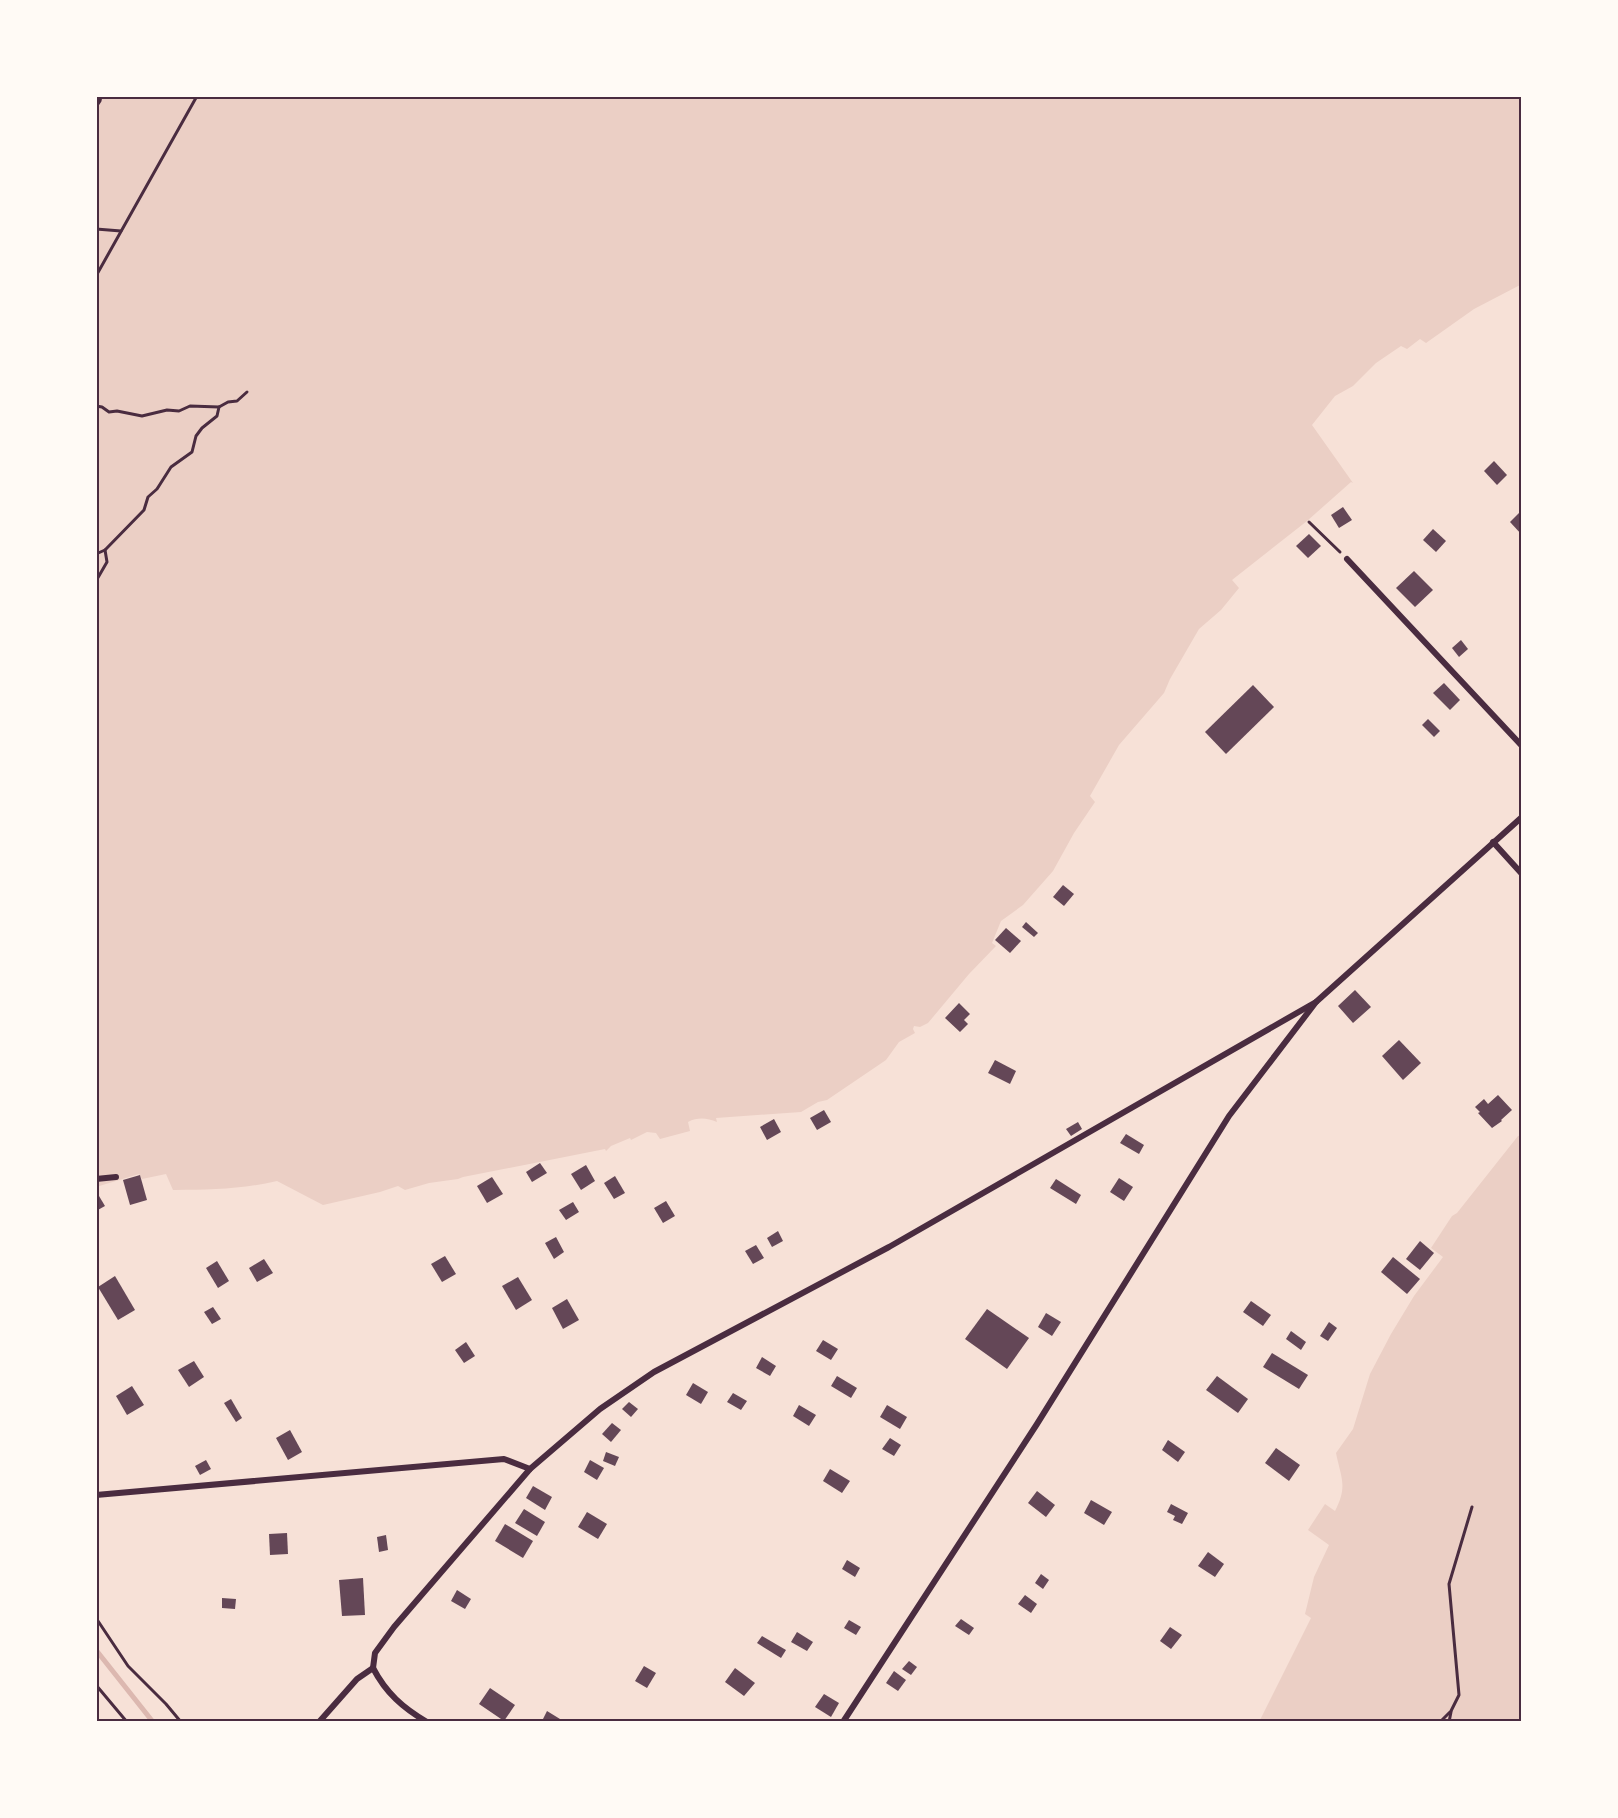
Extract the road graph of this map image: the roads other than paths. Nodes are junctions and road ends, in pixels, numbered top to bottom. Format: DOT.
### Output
graph roads {
  1 [pos="1347,559"];
  2 [pos="1522,746"];
  3 [pos="1522,816"];
  4 [pos="1493,842"];
  5 [pos="1522,874"];
  6 [pos="1316,1002"];
  7 [pos="116,1178"];
  8 [pos="96,1179"];
  9 [pos="530,1469"];
  10 [pos="96,1495"];
  11 [pos="373,1668"];
  12 [pos="320,1722"];
  13 [pos="427,1722"];
  14 [pos="843,1722"];
  1 -- 2 [label="street"];
  3 -- 4 [label="street"];
  4 -- 5 [label="street"];
  4 -- 6 [label="street"];
  6 -- 9 [label="street"];
  6 -- 14 [label="street"];
  7 -- 8 [label="street"];
  9 -- 10 [label="street"];
  9 -- 11 [label="street"];
  11 -- 12 [label="street"];
  11 -- 13 [label="street"];
}
